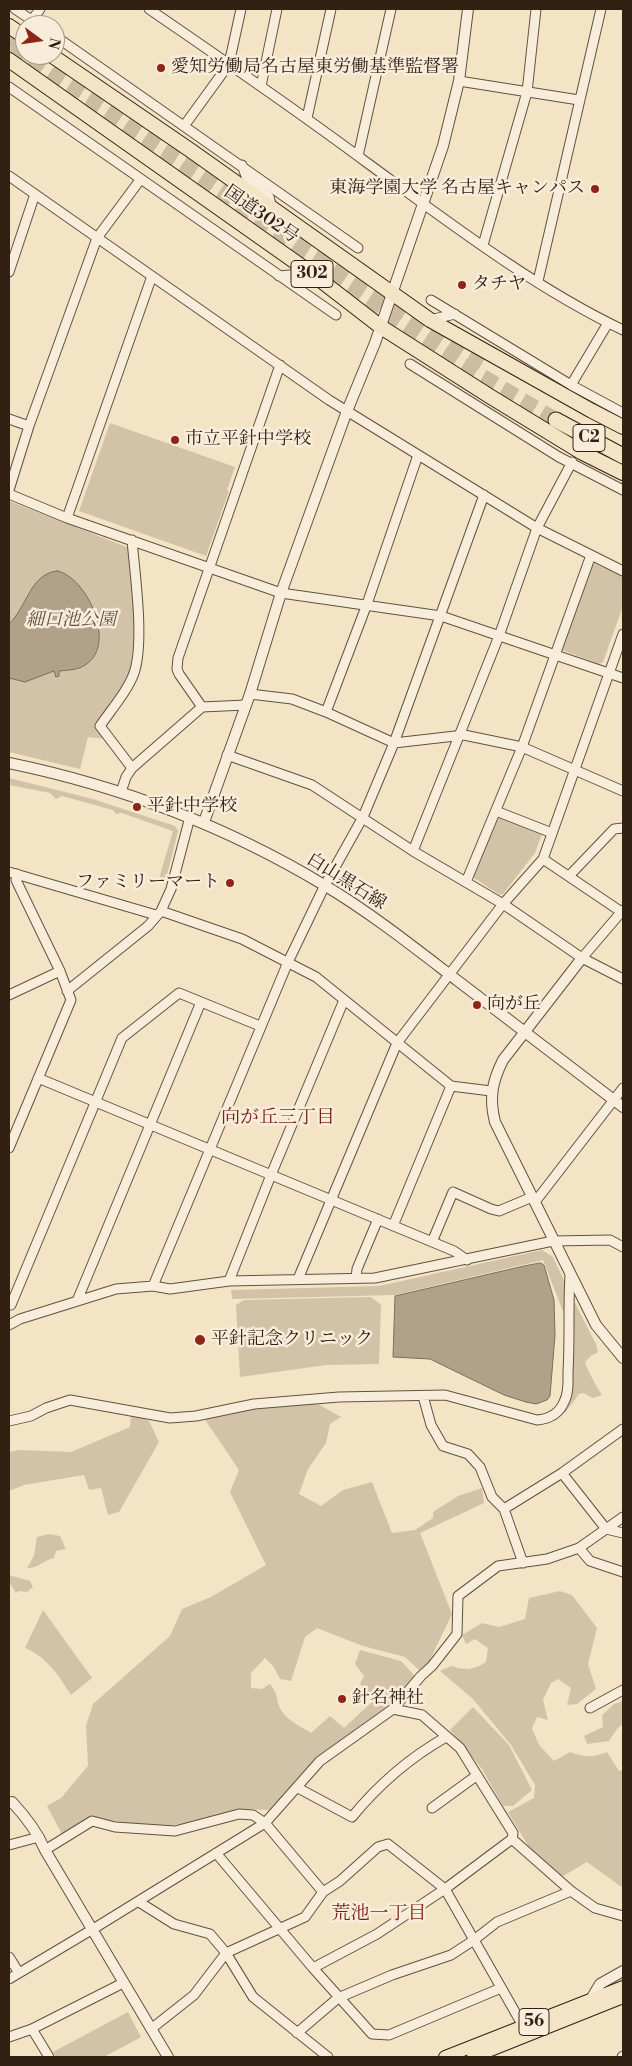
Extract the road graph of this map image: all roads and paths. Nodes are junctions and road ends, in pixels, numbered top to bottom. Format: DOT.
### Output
graph roads {
  1 [pos="241,9"];
  2 [pos="277,9"];
  3 [pos="331,9"];
  4 [pos="391,9"];
  5 [pos="468,9"];
  6 [pos="536,9"];
  7 [pos="601,9"];
  8 [pos="152,10"];
  9 [pos="65,43"];
  10 [pos="9,60"];
  11 [pos="229,64"];
  12 [pos="65,65"];
  13 [pos="459,81"];
  14 [pos="261,86"];
  15 [pos="9,87"];
  16 [pos="526,92"];
  17 [pos="579,100"];
  18 [pos="307,118"];
  19 [pos="184,126"];
  20 [pos="358,156"];
  21 [pos="242,165"];
  22 [pos="9,176"];
  23 [pos="140,180"];
  24 [pos="35,194"];
  25 [pos="423,203"];
  26 [pos="272,209"];
  27 [pos="97,238"];
  28 [pos="484,245"];
  29 [pos="358,248"];
  30 [pos="9,272"];
  31 [pos="311,273"];
  32 [pos="152,276"];
  33 [pos="279,276"];
  34 [pos="538,281"];
  35 [pos="391,293"];
  36 [pos="431,300"];
  37 [pos="455,314"];
  38 [pos="336,315"];
  39 [pos="430,320"];
  40 [pos="608,323"];
  41 [pos="381,327"];
  42 [pos="623,330"];
  43 [pos="410,364"];
  44 [pos="280,365"];
  45 [pos="571,385"];
  46 [pos="491,397"];
  47 [pos="347,411"];
  48 [pos="486,412"];
  49 [pos="623,413"];
  50 [pos="9,419"];
  51 [pos="29,426"];
  52 [pos="623,427"];
  53 [pos="623,445"];
  54 [pos="418,455"];
  55 [pos="623,456"];
  56 [pos="572,462"];
  57 [pos="623,473"];
  58 [pos="623,490"];
  59 [pos="9,492"];
  60 [pos="484,496"];
  61 [pos="67,518"];
  62 [pos="537,528"];
  63 [pos="132,540"];
  64 [pos="591,554"];
  65 [pos="210,569"];
  66 [pos="623,570"];
  67 [pos="281,593"];
  68 [pos="367,604"];
  69 [pos="441,616"];
  70 [pos="623,634"];
  71 [pos="498,636"];
  72 [pos="554,656"];
  73 [pos="610,674"];
  74 [pos="623,678"];
  75 [pos="250,694"];
  76 [pos="246,705"];
  77 [pos="202,707"];
  78 [pos="326,712"];
  79 [pos="459,736"];
  80 [pos="394,743"];
  81 [pos="522,747"];
  82 [pos="227,755"];
  83 [pos="9,763"];
  84 [pos="132,768"];
  85 [pos="576,769"];
  86 [pos="623,791"];
  87 [pos="121,792"];
  88 [pos="496,811"];
  89 [pos="190,817"];
  90 [pos="363,817"];
  91 [pos="204,822"];
  92 [pos="623,828"];
  93 [pos="552,833"];
  94 [pos="413,851"];
  95 [pos="543,859"];
  96 [pos="13,873"];
  97 [pos="569,876"];
  98 [pos="466,882"];
  99 [pos="325,885"];
  100 [pos="503,904"];
  101 [pos="623,912"];
  102 [pos="159,913"];
  103 [pos="582,958"];
  104 [pos="288,962"];
  105 [pos="60,971"];
  106 [pos="449,974"];
  107 [pos="623,979"];
  108 [pos="67,991"];
  109 [pos="9,995"];
  110 [pos="344,1000"];
  111 [pos="201,1002"];
  112 [pos="260,1026"];
  113 [pos="525,1032"];
  114 [pos="397,1043"];
  115 [pos="38,1078"];
  116 [pos="451,1086"];
  117 [pos="623,1088"];
  118 [pos="491,1091"];
  119 [pos="614,1100"];
  120 [pos="96,1102"];
  121 [pos="623,1107"];
  122 [pos="149,1124"];
  123 [pos="9,1148"];
  124 [pos="210,1149"];
  125 [pos="270,1175"];
  126 [pos="534,1199"];
  127 [pos="332,1200"];
  128 [pos="378,1220"];
  129 [pos="393,1226"];
  130 [pos="553,1241"];
  131 [pos="432,1242"];
  132 [pos="623,1248"];
  133 [pos="467,1260"];
  134 [pos="570,1275"];
  135 [pos="298,1278"];
  136 [pos="356,1278"];
  137 [pos="229,1280"];
  138 [pos="153,1286"];
  139 [pos="77,1301"];
  140 [pos="10,1303"];
  141 [pos="20,1319"];
  142 [pos="9,1325"];
  143 [pos="623,1358"];
  144 [pos="423,1396"];
  145 [pos="9,1420"];
  146 [pos="623,1429"];
  147 [pos="562,1473"];
  148 [pos="504,1509"];
  149 [pos="623,1517"];
  150 [pos="606,1529"];
  151 [pos="623,1533"];
  152 [pos="579,1548"];
  153 [pos="522,1563"];
  154 [pos="623,1572"];
  155 [pos="623,1690"];
  156 [pos="393,1708"];
  157 [pos="590,1708"];
  158 [pos="446,1737"];
  159 [pos="476,1776"];
  160 [pos="298,1788"];
  161 [pos="12,1802"];
  162 [pos="432,1808"];
  163 [pos="265,1823"];
  164 [pos="39,1837"];
  165 [pos="512,1839"];
  166 [pos="9,1845"];
  167 [pos="45,1850"];
  168 [pos="216,1853"];
  169 [pos="445,1889"];
  170 [pos="571,1890"];
  171 [pos="323,1892"];
  172 [pos="138,1902"];
  173 [pos="623,1916"];
  174 [pos="280,1928"];
  175 [pos="92,1930"];
  176 [pos="474,1940"];
  177 [pos="226,1953"];
  178 [pos="9,1957"];
  179 [pos="313,1968"];
  180 [pos="623,1971"];
  181 [pos="19,1973"];
  182 [pos="9,1979"];
  183 [pos="123,1983"];
  184 [pos="623,1987"];
  185 [pos="501,1988"];
  186 [pos="623,1997"];
  187 [pos="338,1998"];
  188 [pos="591,1999"];
  189 [pos="524,2026"];
  190 [pos="32,2028"];
  191 [pos="151,2029"];
  192 [pos="297,2033"];
  193 [pos="9,2037"];
  194 [pos="49,2057"];
  195 [pos="168,2057"];
  196 [pos="328,2057"];
  197 [pos="445,2057"];
  198 [pos="473,2057"];
  1 -- 11 [label="street"];
  2 -- 14 [label="street"];
  3 -- 18 [label="street"];
  4 -- 20 [label="street"];
  5 -- 13 [label="street"];
  6 -- 16 [label="street"];
  7 -- 17 [label="street"];
  8 -- 11 [label="street"];
  9 -- 19 [label="street"];
  10 -- 31 [label="highway, 国道302号 / 302"];
  11 -- 14 [label="street"];
  11 -- 19 [label="street"];
  12 -- 26 [label="highway, 国道302号 / 302"];
  13 -- 16 [label="street"];
  13 -- 25 [label="street"];
  14 -- 18 [label="street"];
  15 -- 23 [label="street"];
  16 -- 17 [label="street"];
  16 -- 28 [label="street"];
  17 -- 34 [label="street"];
  18 -- 20 [label="street"];
  19 -- 21 [label="street"];
  20 -- 25 [label="street"];
  21 -- 26 [label="street"];
  21 -- 29 [label="street"];
  22 -- 24 [label="street"];
  23 -- 27 [label="street"];
  23 -- 33 [label="street"];
  24 -- 27 [label="street"];
  24 -- 30 [label="street"];
  25 -- 28 [label="street"];
  25 -- 35 [label="street"];
  26 -- 35 [label="highway, 国道302号 / 302"];
  27 -- 32 [label="street"];
  27 -- 51 [label="street"];
  28 -- 34 [label="street"];
  31 -- 33 [label="street"];
  31 -- 41 [label="highway, 国道302号 / 302"];
  32 -- 44 [label="street"];
  32 -- 61 [label="street"];
  33 -- 38 [label="street"];
  34 -- 40 [label="street"];
  35 -- 39 [label="highway, 国道302号 / 302"];
  35 -- 41 [label="street"];
  36 -- 37 [label="street"];
  37 -- 39 [label="street"];
  37 -- 45 [label="street"];
  39 -- 52 [label="highway, 国道302号 / 302"];
  40 -- 42 [label="street"];
  40 -- 45 [label="street"];
  41 -- 46 [label="highway, 国道302号 / 302"];
  41 -- 47 [label="street"];
  43 -- 48 [label="street"];
  44 -- 47 [label="street"];
  44 -- 65 [label="street"];
  45 -- 49 [label="street"];
  46 -- 48 [label="street"];
  46 -- 57 [label="highway, 国道302号 / 302"];
  47 -- 54 [label="street"];
  47 -- 67 [label="street"];
  48 -- 56 [label="street"];
  50 -- 51 [label="street"];
  51 -- 59 [label="street"];
  53 -- 55 [label="highway, C2"];
  54 -- 60 [label="street"];
  54 -- 68 [label="street"];
  56 -- 58 [label="street"];
  56 -- 62 [label="street"];
  59 -- 61 [label="street"];
  60 -- 62 [label="street"];
  60 -- 69 [label="street"];
  61 -- 63 [label="street"];
  62 -- 64 [label="street"];
  62 -- 71 [label="street"];
  63 -- 65 [label="street"];
  63 -- 84 [label="street"];
  64 -- 66 [label="street"];
  64 -- 72 [label="street"];
  65 -- 67 [label="street"];
  65 -- 77 [label="street"];
  67 -- 68 [label="street"];
  67 -- 75 [label="street"];
  68 -- 69 [label="street"];
  68 -- 78 [label="street"];
  69 -- 71 [label="street"];
  69 -- 80 [label="street"];
  70 -- 73 [label="street"];
  71 -- 72 [label="street"];
  71 -- 79 [label="street"];
  72 -- 73 [label="street"];
  72 -- 81 [label="street"];
  73 -- 74 [label="street"];
  73 -- 85 [label="street"];
  75 -- 76 [label="street"];
  75 -- 78 [label="street"];
  76 -- 77 [label="street"];
  76 -- 82 [label="street"];
  77 -- 84 [label="street"];
  78 -- 80 [label="street"];
  79 -- 80 [label="street"];
  79 -- 81 [label="street"];
  79 -- 94 [label="street"];
  80 -- 90 [label="street"];
  81 -- 85 [label="street"];
  81 -- 88 [label="street"];
  82 -- 90 [label="street"];
  82 -- 91 [label="street"];
  83 -- 87 [label="street, 白山黒石線"];
  84 -- 87 [label="street"];
  85 -- 86 [label="street"];
  85 -- 93 [label="street"];
  87 -- 89 [label="street, 白山黒石線"];
  88 -- 93 [label="street"];
  88 -- 98 [label="street"];
  89 -- 91 [label="street, 白山黒石線"];
  89 -- 102 [label="street"];
  90 -- 94 [label="street"];
  90 -- 99 [label="street"];
  91 -- 99 [label="street, 白山黒石線"];
  92 -- 97 [label="street"];
  93 -- 95 [label="street"];
  94 -- 98 [label="street"];
  95 -- 97 [label="street"];
  95 -- 100 [label="street"];
  96 -- 102 [label="street"];
  96 -- 105 [label="street"];
  97 -- 101 [label="street"];
  98 -- 100 [label="street"];
  99 -- 104 [label="street"];
  99 -- 106 [label="street, 白山黒石線"];
  100 -- 103 [label="street"];
  100 -- 106 [label="street"];
  101 -- 103 [label="street"];
  102 -- 104 [label="street"];
  102 -- 108 [label="street"];
  103 -- 107 [label="street"];
  103 -- 113 [label="street"];
  104 -- 110 [label="street"];
  104 -- 112 [label="street"];
  105 -- 108 [label="street"];
  105 -- 109 [label="street"];
  106 -- 113 [label="street, 白山黒石線"];
  106 -- 114 [label="street"];
  108 -- 115 [label="street"];
  110 -- 114 [label="street"];
  110 -- 125 [label="street"];
  111 -- 112 [label="street"];
  111 -- 120 [label="street"];
  111 -- 122 [label="street"];
  112 -- 124 [label="street"];
  113 -- 118 [label="street"];
  113 -- 119 [label="street, 白山黒石線"];
  114 -- 116 [label="street"];
  114 -- 127 [label="street"];
  115 -- 120 [label="street"];
  115 -- 123 [label="street"];
  116 -- 118 [label="street"];
  116 -- 129 [label="street"];
  117 -- 119 [label="street"];
  118 -- 126 [label="street"];
  119 -- 121 [label="street, 白山黒石線"];
  119 -- 126 [label="street"];
  120 -- 122 [label="street"];
  120 -- 140 [label="street"];
  122 -- 124 [label="street"];
  122 -- 139 [label="street"];
  124 -- 125 [label="street"];
  124 -- 138 [label="street"];
  125 -- 127 [label="street"];
  125 -- 137 [label="street"];
  126 -- 130 [label="street"];
  126 -- 131 [label="street"];
  127 -- 128 [label="street"];
  127 -- 135 [label="street"];
  128 -- 129 [label="street"];
  128 -- 136 [label="street"];
  129 -- 131 [label="street"];
  130 -- 132 [label="street"];
  130 -- 133 [label="street"];
  130 -- 134 [label="street"];
  131 -- 133 [label="street"];
  133 -- 136 [label="street"];
  134 -- 143 [label="street"];
  134 -- 144 [label="street"];
  135 -- 136 [label="street"];
  135 -- 137 [label="street"];
  137 -- 138 [label="street"];
  138 -- 139 [label="street"];
  139 -- 141 [label="street"];
  140 -- 141 [label="street"];
  141 -- 142 [label="street"];
  144 -- 145 [label="street"];
  144 -- 148 [label="street"];
  146 -- 147 [label="street"];
  147 -- 148 [label="street"];
  147 -- 150 [label="street"];
  148 -- 153 [label="street"];
  149 -- 150 [label="street"];
  150 -- 151 [label="street"];
  150 -- 152 [label="street"];
  152 -- 153 [label="street"];
  152 -- 154 [label="street"];
  153 -- 156 [label="street"];
  155 -- 157 [label="street"];
  156 -- 158 [label="street"];
  156 -- 160 [label="street"];
  158 -- 159 [label="street"];
  158 -- 160 [label="street"];
  159 -- 162 [label="street"];
  159 -- 165 [label="street"];
  160 -- 163 [label="street"];
  161 -- 164 [label="street"];
  163 -- 167 [label="street"];
  163 -- 168 [label="street"];
  163 -- 171 [label="street"];
  164 -- 166 [label="street"];
  164 -- 167 [label="street"];
  165 -- 169 [label="street"];
  165 -- 170 [label="street"];
  167 -- 175 [label="street"];
  168 -- 172 [label="street"];
  168 -- 174 [label="street"];
  169 -- 171 [label="street"];
  169 -- 176 [label="street"];
  169 -- 179 [label="street"];
  170 -- 173 [label="street"];
  170 -- 176 [label="street"];
  171 -- 174 [label="street"];
  172 -- 175 [label="street"];
  172 -- 177 [label="street"];
  174 -- 177 [label="street"];
  174 -- 179 [label="street"];
  175 -- 181 [label="street"];
  175 -- 183 [label="street"];
  176 -- 185 [label="street"];
  176 -- 187 [label="street"];
  177 -- 191 [label="street"];
  177 -- 192 [label="street"];
  178 -- 181 [label="street"];
  179 -- 187 [label="street"];
  180 -- 188 [label="street"];
  181 -- 182 [label="street"];
  183 -- 190 [label="street"];
  183 -- 191 [label="street"];
  184 -- 188 [label="main road, 56"];
  185 -- 187 [label="street"];
  185 -- 189 [label="street"];
  186 -- 198 [label="main road, 56"];
  187 -- 192 [label="street"];
  188 -- 189 [label="main road, 56"];
  189 -- 197 [label="main road, 56"];
  190 -- 193 [label="street"];
  190 -- 194 [label="street"];
  191 -- 195 [label="street"];
  192 -- 196 [label="street"];
}
